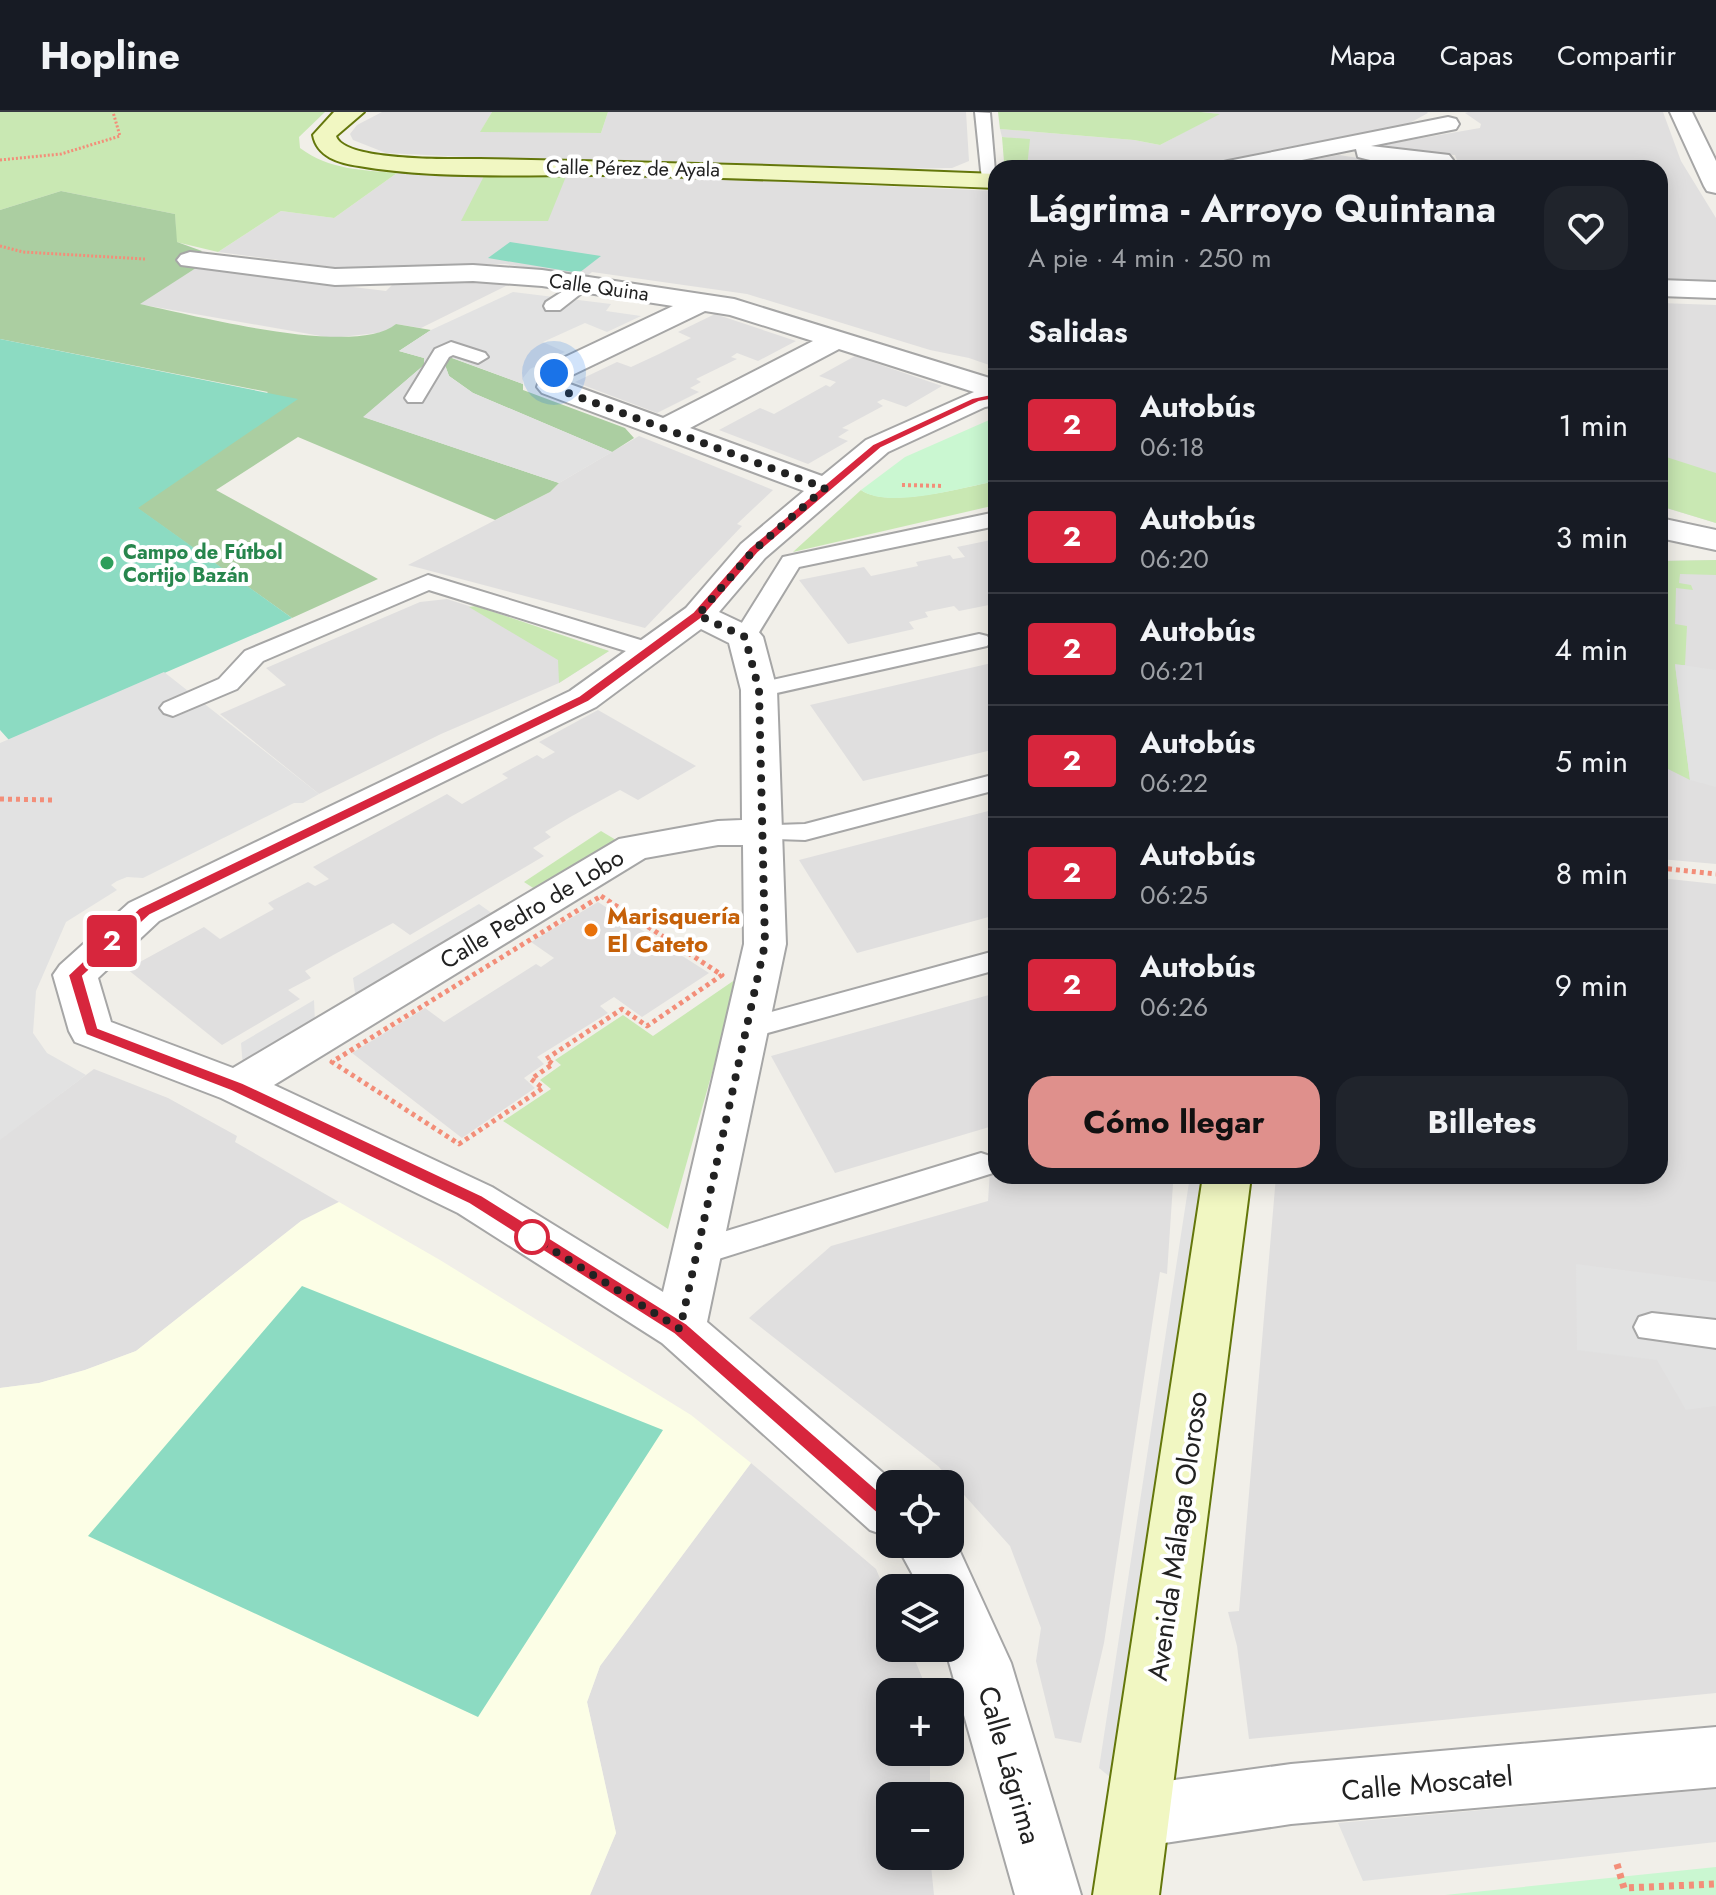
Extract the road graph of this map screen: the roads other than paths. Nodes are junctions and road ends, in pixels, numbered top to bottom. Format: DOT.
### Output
graph roads {
  1 [pos="353,112"];
  2 [pos="1681,112"];
  3 [pos="982,113"];
  4 [pos="1448,124"];
  5 [pos="1345,144"];
  6 [pos="990,160"];
  7 [pos="1267,160"];
  8 [pos="1441,160"];
  9 [pos="988,180"];
  10 [pos="1716,186"];
  11 [pos="190,260"];
  12 [pos="582,284"];
  13 [pos="1668,288"];
  14 [pos="1716,290"];
  15 [pos="702,302"];
  16 [pos="553,306"];
  17 [pos="837,339"];
  18 [pos="478,357"];
  19 [pos="988,386"];
  20 [pos="415,398"];
  21 [pos="988,398"];
  22 [pos="665,429"];
  23 [pos="825,488"];
  24 [pos="988,521"];
  25 [pos="1668,530"];
  26 [pos="1716,540"];
  27 [pos="698,615"];
  28 [pos="745,637"];
  29 [pos="979,641"];
  30 [pos="651,651"];
  31 [pos="759,690"];
  32 [pos="173,708"];
  33 [pos="988,784"];
  34 [pos="762,832"];
  35 [pos="988,963"];
  36 [pos="746,1029"];
  37 [pos="237,1087"];
  38 [pos="981,1165"];
  39 [pos="1226,1184"];
  40 [pos="696,1253"];
  41 [pos="1652,1327"];
  42 [pos="680,1329"];
  43 [pos="1716,1334"];
  44 [pos="876,1501"];
  45 [pos="964,1624"];
  46 [pos="1716,1757"];
  47 [pos="1138,1816"];
  48 [pos="1048,1895"];
  49 [pos="1126,1895"];
  1 -- 9 [label="street, Calle Pérez de Ayala"];
  2 -- 10 [label="street"];
  3 -- 6 [label="lane"];
  4 -- 5 [label="street"];
  5 -- 7 [label="street"];
  5 -- 8 [label="street"];
  11 -- 12 [label="street, Calle Quina"];
  12 -- 15 [label="street, Calle Quina"];
  12 -- 16 [label="lane"];
  13 -- 14 [label="street"];
  15 -- 17 [label="street, Calle Quina"];
  15 -- 22 [label="street"];
  17 -- 19 [label="street, Calle Quina"];
  17 -- 22 [label="street"];
  18 -- 20 [label="lane"];
  21 -- 23 [label="street"];
  22 -- 23 [label="street"];
  23 -- 27 [label="street"];
  24 -- 28 [label="lane"];
  25 -- 26 [label="street"];
  27 -- 28 [label="street"];
  27 -- 30 [label="street"];
  28 -- 31 [label="street"];
  29 -- 31 [label="lane"];
  30 -- 32 [label="lane"];
  30 -- 37 [label="street"];
  31 -- 34 [label="street"];
  33 -- 34 [label="lane, Calle Pedro de Lobo"];
  34 -- 36 [label="street"];
  34 -- 37 [label="street, Calle Pedro de Lobo"];
  35 -- 36 [label="lane"];
  36 -- 40 [label="street"];
  37 -- 42 [label="street"];
  38 -- 40 [label="lane"];
  39 -- 47 [label="street, Avenida Málaga Oloroso"];
  40 -- 42 [label="street"];
  41 -- 43 [label="lane"];
  42 -- 44 [label="street"];
  45 -- 48 [label="street, Calle Lágrima"];
  46 -- 47 [label="street, Calle Moscatel"];
  47 -- 49 [label="street, Avenida Málaga Oloroso"];
}
